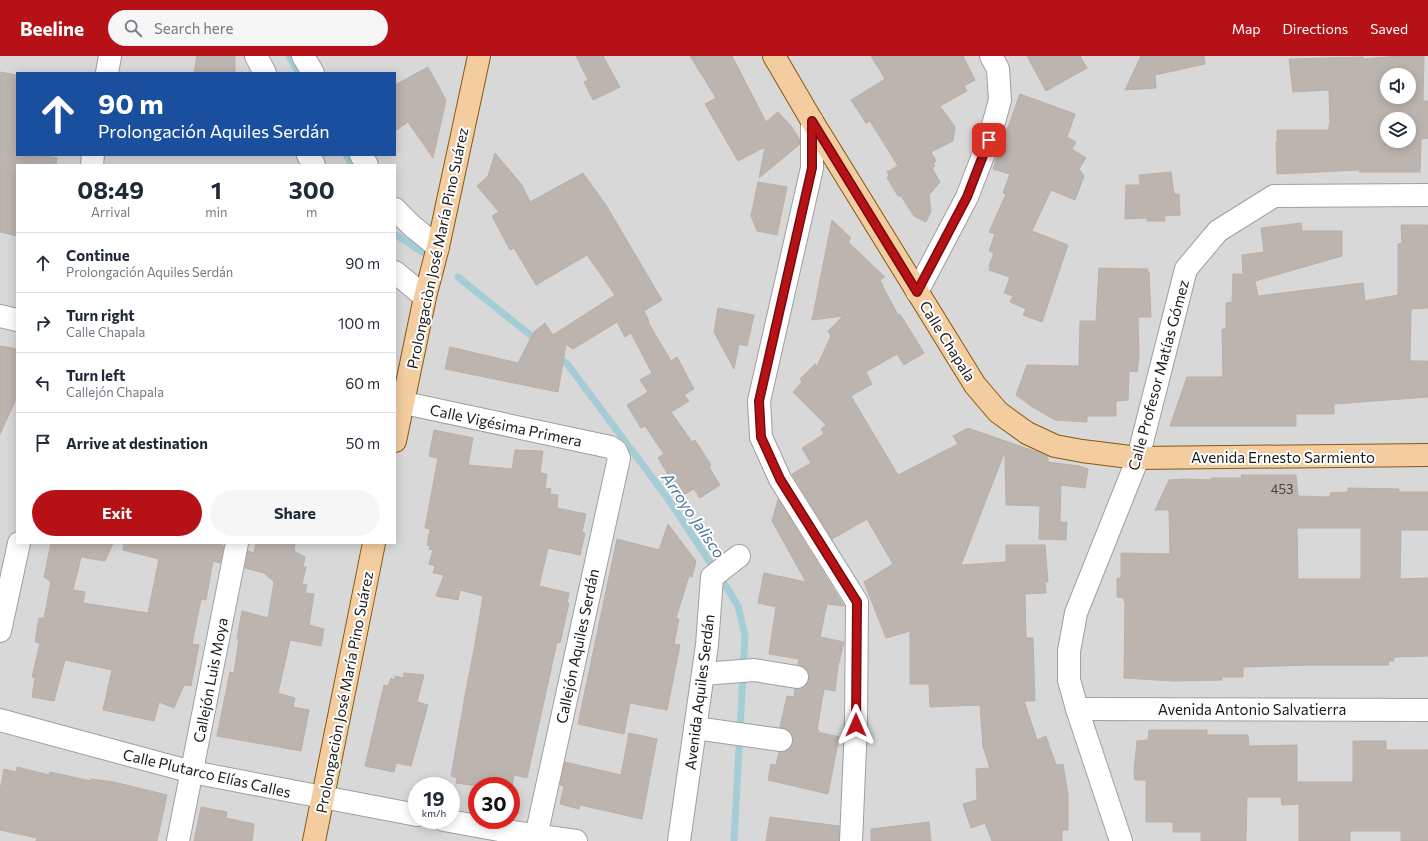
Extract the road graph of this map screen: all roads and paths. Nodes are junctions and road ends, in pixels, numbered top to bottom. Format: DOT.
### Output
graph roads {
  1 [pos="110,56"];
  2 [pos="256,56"];
  3 [pos="302,56"];
  4 [pos="479,56"];
  5 [pos="774,56"];
  6 [pos="991,56"];
  7 [pos="107,72"];
  8 [pos="264,72"];
  9 [pos="312,72"];
  10 [pos="812,121"];
  11 [pos="1428,195"];
  12 [pos="396,210"];
  13 [pos="438,247"];
  14 [pos="396,273"];
  15 [pos="917,292"];
  16 [pos="425,297"];
  17 [pos="0,316"];
  18 [pos="16,320"];
  19 [pos="399,402"];
  20 [pos="396,431"];
  21 [pos="616,451"];
  22 [pos="1428,455"];
  23 [pos="1138,458"];
  24 [pos="19,544"];
  25 [pos="237,544"];
  26 [pos="374,544"];
  27 [pos="725,566"];
  28 [pos="0,631"];
  29 [pos="703,674"];
  30 [pos="797,677"];
  31 [pos="1077,709"];
  32 [pos="1428,710"];
  33 [pos="0,720"];
  34 [pos="696,728"];
  35 [pos="781,740"];
  36 [pos="192,772"];
  37 [pos="323,798"];
  38 [pos="408,813"];
  39 [pos="460,823"];
  40 [pos="535,838"];
  41 [pos="178,841"];
  42 [pos="314,841"];
  43 [pos="576,841"];
  44 [pos="679,841"];
  45 [pos="851,841"];
  46 [pos="1120,841"];
  1 -- 7 [label="street"];
  2 -- 8 [label="street"];
  3 -- 9 [label="street"];
  4 -- 13 [label="main road, Prolongaciòn José María Pino Suárez"];
  5 -- 10 [label="main road, Calle Chapala"];
  6 -- 15 [label="street"];
  10 -- 15 [label="main road, Calle Chapala"];
  10 -- 45 [label="street"];
  11 -- 23 [label="street, Calle Profesor Matías Gómez"];
  12 -- 13 [label="street"];
  13 -- 16 [label="main road, Prolongaciòn José María Pino Suárez"];
  14 -- 16 [label="street"];
  15 -- 23 [label="main road, Calle Chapala"];
  16 -- 19 [label="main road, Prolongaciòn José María Pino Suárez"];
  17 -- 18 [label="street"];
  19 -- 20 [label="main road, Prolongaciòn José María Pino Suárez"];
  19 -- 21 [label="street, Calle Vigésima Primera"];
  21 -- 40 [label="street, Callejón Aquiles Serdán"];
  22 -- 23 [label="main road, Avenida Ernesto Sarmiento"];
  23 -- 31 [label="street, Calle Profesor Matías Gómez"];
  24 -- 28 [label="street"];
  25 -- 36 [label="street, Callejón Luis Moya"];
  26 -- 37 [label="main road, Prolongaciòn José María Pino Suárez"];
  27 -- 29 [label="street, Avenida Aquiles Serdán"];
  29 -- 30 [label="street"];
  29 -- 34 [label="street, Avenida Aquiles Serdán"];
  31 -- 32 [label="street, Avenida Antonio Salvatierra"];
  31 -- 46 [label="street, Calle Profesor Matías Gómez"];
  33 -- 36 [label="street, Calle Plutarco Elías Calles"];
  34 -- 35 [label="street"];
  34 -- 44 [label="street, Avenida Aquiles Serdán"];
  36 -- 37 [label="street, Calle Plutarco Elías Calles"];
  36 -- 41 [label="street, Callejón Luis Moya"];
  37 -- 38 [label="street, Calle Plutarco Elías Calles"];
  37 -- 42 [label="main road, Prolongaciòn José María Pino Suárez"];
  39 -- 40 [label="street"];
  40 -- 43 [label="street"];
}
